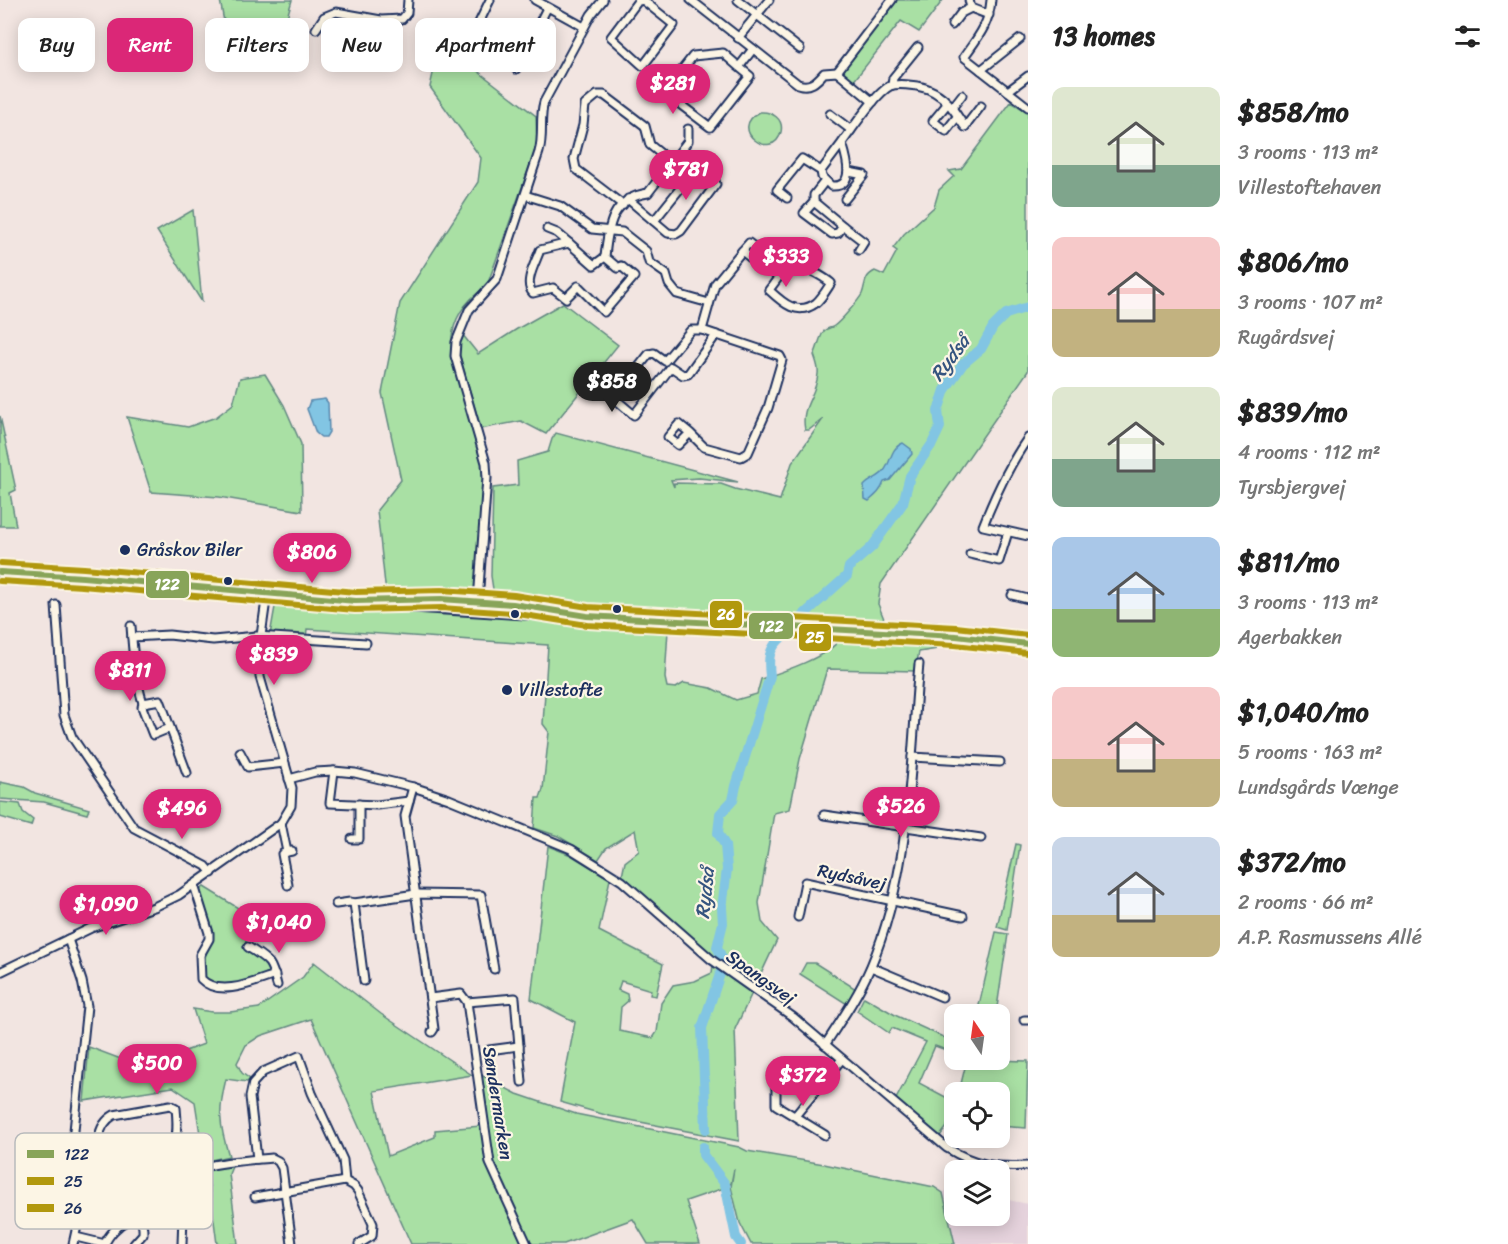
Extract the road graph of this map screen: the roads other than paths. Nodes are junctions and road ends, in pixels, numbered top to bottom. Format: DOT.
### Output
graph roads {
  1 [pos="408,0"];
  2 [pos="490,0"];
  3 [pos="535,0"];
  4 [pos="603,0"];
  5 [pos="644,0"];
  6 [pos="691,0"];
  7 [pos="738,0"];
  8 [pos="769,0"];
  9 [pos="892,0"];
  10 [pos="991,0"];
  11 [pos="970,4"];
  12 [pos="548,8"];
  13 [pos="757,15"];
  14 [pos="989,15"];
  15 [pos="481,18"];
  16 [pos="543,18"];
  17 [pos="952,25"];
  18 [pos="584,27"];
  19 [pos="316,29"];
  20 [pos="738,38"];
  21 [pos="1020,39"];
  22 [pos="918,47"];
  23 [pos="753,49"];
  24 [pos="800,49"];
  25 [pos="739,67"];
  26 [pos="981,70"];
  27 [pos="837,72"];
  28 [pos="1028,76"];
  29 [pos="892,85"];
  30 [pos="1008,92"];
  31 [pos="962,95"];
  32 [pos="873,102"];
  33 [pos="950,106"];
  34 [pos="981,106"];
  35 [pos="1028,107"];
  36 [pos="830,114"];
  37 [pos="957,117"];
  38 [pos="688,129"];
  39 [pos="851,130"];
  40 [pos="842,143"];
  41 [pos="682,149"];
  42 [pos="671,162"];
  43 [pos="702,165"];
  44 [pos="820,171"];
  45 [pos="849,172"];
  46 [pos="825,181"];
  47 [pos="525,195"];
  48 [pos="787,198"];
  49 [pos="845,199"];
  50 [pos="625,202"];
  51 [pos="814,202"];
  52 [pos="654,220"];
  53 [pos="843,226"];
  54 [pos="547,230"];
  55 [pos="607,232"];
  56 [pos="569,243"];
  57 [pos="859,249"];
  58 [pos="741,251"];
  59 [pos="605,257"];
  60 [pos="764,261"];
  61 [pos="781,274"];
  62 [pos="709,303"];
  63 [pos="702,330"];
  64 [pos="716,335"];
  65 [pos="690,433"];
  66 [pos="1028,438"];
  67 [pos="1008,532"];
  68 [pos="1028,536"];
  69 [pos="970,554"];
  70 [pos="0,572"];
  71 [pos="267,593"];
  72 [pos="1012,595"];
  73 [pos="1028,599"];
  74 [pos="356,601"];
  75 [pos="56,605"];
  76 [pos="481,606"];
  77 [pos="131,627"];
  78 [pos="261,637"];
  79 [pos="132,638"];
  80 [pos="366,643"];
  81 [pos="1028,644"];
  82 [pos="919,664"];
  83 [pos="144,704"];
  84 [pos="170,728"];
  85 [pos="240,752"];
  86 [pos="912,757"];
  87 [pos="1000,762"];
  88 [pos="285,763"];
  89 [pos="334,771"];
  90 [pos="187,773"];
  91 [pos="289,778"];
  92 [pos="413,787"];
  93 [pos="409,801"];
  94 [pos="359,804"];
  95 [pos="824,815"];
  96 [pos="281,823"];
  97 [pos="905,826"];
  98 [pos="981,838"];
  99 [pos="352,839"];
  100 [pos="212,873"];
  101 [pos="194,885"];
  102 [pos="288,885"];
  103 [pos="416,894"];
  104 [pos="892,901"];
  105 [pos="354,903"];
  106 [pos="336,904"];
  107 [pos="963,916"];
  108 [pos="798,917"];
  109 [pos="68,939"];
  110 [pos="248,947"];
  111 [pos="871,967"];
  112 [pos="494,969"];
  113 [pos="0,972"];
  114 [pos="275,975"];
  115 [pos="364,981"];
  116 [pos="277,985"];
  117 [pos="942,997"];
  118 [pos="430,998"];
  119 [pos="467,1002"];
  120 [pos="432,1032"];
  121 [pos="825,1045"];
  122 [pos="519,1046"];
  123 [pos="489,1050"];
  124 [pos="842,1059"];
  125 [pos="522,1082"];
  126 [pos="776,1082"];
  127 [pos="795,1116"];
  128 [pos="74,1133"];
  129 [pos="100,1133"];
  130 [pos="178,1133"];
  131 [pos="825,1135"];
  132 [pos="257,1159"];
  133 [pos="213,1165"];
  134 [pos="1028,1166"];
  135 [pos="345,1181"];
  136 [pos="286,1192"];
  137 [pos="255,1197"];
  138 [pos="115,1229"];
  139 [pos="143,1229"];
  140 [pos="183,1229"];
  141 [pos="75,1240"];
  142 [pos="105,1244"];
  143 [pos="134,1244"];
  144 [pos="182,1244"];
  145 [pos="292,1244"];
  146 [pos="359,1244"];
  147 [pos="527,1244"];
  1 -- 19 [label="street"];
  2 -- 15 [label="street"];
  3 -- 12 [label="street"];
  4 -- 18 [label="street"];
  5 -- 5 [label="street"];
  6 -- 20 [label="street"];
  7 -- 13 [label="street"];
  8 -- 13 [label="street"];
  9 -- 27 [label="street"];
  10 -- 14 [label="street"];
  11 -- 14 [label="street"];
  11 -- 17 [label="street"];
  12 -- 16 [label="street"];
  12 -- 18 [label="street"];
  13 -- 20 [label="street"];
  13 -- 24 [label="street"];
  14 -- 26 [label="street"];
  18 -- 47 [label="street"];
  20 -- 23 [label="street"];
  21 -- 26 [label="street"];
  22 -- 29 [label="street"];
  23 -- 25 [label="street"];
  23 -- 27 [label="street"];
  25 -- 25 [label="street"];
  26 -- 30 [label="street"];
  27 -- 32 [label="street"];
  28 -- 30 [label="street"];
  29 -- 32 [label="street"];
  29 -- 33 [label="street"];
  30 -- 35 [label="street"];
  31 -- 33 [label="street"];
  32 -- 39 [label="street"];
  33 -- 37 [label="street"];
  33 -- 37 [label="street"];
  34 -- 37 [label="street"];
  36 -- 39 [label="street"];
  38 -- 41 [label="street"];
  39 -- 40 [label="street"];
  40 -- 44 [label="street"];
  40 -- 45 [label="street"];
  41 -- 42 [label="street"];
  41 -- 43 [label="street"];
  42 -- 50 [label="street"];
  42 -- 50 [label="street"];
  43 -- 52 [label="street"];
  43 -- 52 [label="street"];
  44 -- 46 [label="street"];
  44 -- 48 [label="street"];
  45 -- 46 [label="street"];
  45 -- 49 [label="street"];
  46 -- 51 [label="street"];
  47 -- 55 [label="street"];
  47 -- 76 [label="street"];
  50 -- 52 [label="street"];
  50 -- 55 [label="street"];
  51 -- 53 [label="street"];
  51 -- 53 [label="street"];
  53 -- 57 [label="street"];
  54 -- 56 [label="street"];
  55 -- 59 [label="street"];
  55 -- 62 [label="street"];
  56 -- 59 [label="street"];
  56 -- 59 [label="street"];
  58 -- 60 [label="street"];
  58 -- 60 [label="street"];
  58 -- 62 [label="street"];
  60 -- 61 [label="street"];
  61 -- 61 [label="street"];
  62 -- 63 [label="street"];
  63 -- 64 [label="street"];
  63 -- 64 [label="street"];
  64 -- 65 [label="street"];
  66 -- 67 [label="street"];
  67 -- 68 [label="street"];
  67 -- 69 [label="street"];
  70 -- 71 [label="main road"];
  71 -- 74 [label="main road"];
  71 -- 78 [label="street"];
  72 -- 73 [label="street"];
  74 -- 76 [label="main road"];
  74 -- 76 [label="main road"];
  75 -- 100 [label="street"];
  76 -- 81 [label="main road"];
  77 -- 79 [label="street"];
  78 -- 79 [label="street"];
  78 -- 80 [label="street"];
  78 -- 88 [label="street"];
  79 -- 83 [label="street"];
  82 -- 86 [label="street, Rydsåvej"];
  83 -- 84 [label="street"];
  83 -- 84 [label="street"];
  84 -- 90 [label="street"];
  85 -- 88 [label="street"];
  86 -- 87 [label="street"];
  86 -- 97 [label="street, Rydsåvej"];
  88 -- 91 [label="street"];
  89 -- 91 [label="street, Spangsvej"];
  89 -- 92 [label="street, Spangsvej"];
  89 -- 94 [label="street"];
  91 -- 96 [label="street"];
  92 -- 93 [label="street"];
  92 -- 121 [label="street, Spangsvej"];
  93 -- 94 [label="street"];
  93 -- 103 [label="street"];
  94 -- 99 [label="street"];
  95 -- 97 [label="street"];
  96 -- 100 [label="street"];
  96 -- 102 [label="street"];
  97 -- 98 [label="street"];
  97 -- 104 [label="street, Rydsåvej"];
  100 -- 101 [label="street"];
  101 -- 109 [label="street"];
  101 -- 114 [label="street"];
  103 -- 105 [label="street"];
  103 -- 112 [label="street"];
  103 -- 118 [label="street"];
  104 -- 107 [label="street, Rydsåvej"];
  104 -- 108 [label="street, Rydsåvej"];
  104 -- 111 [label="street, Rydsåvej"];
  105 -- 106 [label="street"];
  105 -- 115 [label="street"];
  109 -- 113 [label="street"];
  109 -- 128 [label="street"];
  110 -- 114 [label="street"];
  111 -- 117 [label="street"];
  111 -- 121 [label="street, Rydsåvej"];
  114 -- 116 [label="street"];
  118 -- 119 [label="street"];
  118 -- 120 [label="street"];
  119 -- 122 [label="street"];
  119 -- 147 [label="street, Søndermarken"];
  121 -- 124 [label="street, Spangsvej"];
  122 -- 123 [label="street"];
  122 -- 125 [label="street"];
  124 -- 127 [label="street"];
  124 -- 134 [label="street, Spangsvej"];
  126 -- 127 [label="street"];
  127 -- 131 [label="street"];
  129 -- 130 [label="street"];
  132 -- 133 [label="street"];
  132 -- 135 [label="street"];
  132 -- 136 [label="street"];
  135 -- 136 [label="street"];
  135 -- 146 [label="street"];
  136 -- 137 [label="street"];
  136 -- 145 [label="street"];
  138 -- 142 [label="street"];
  139 -- 143 [label="street"];
  140 -- 144 [label="street"];
  141 -- 142 [label="street"];
}
